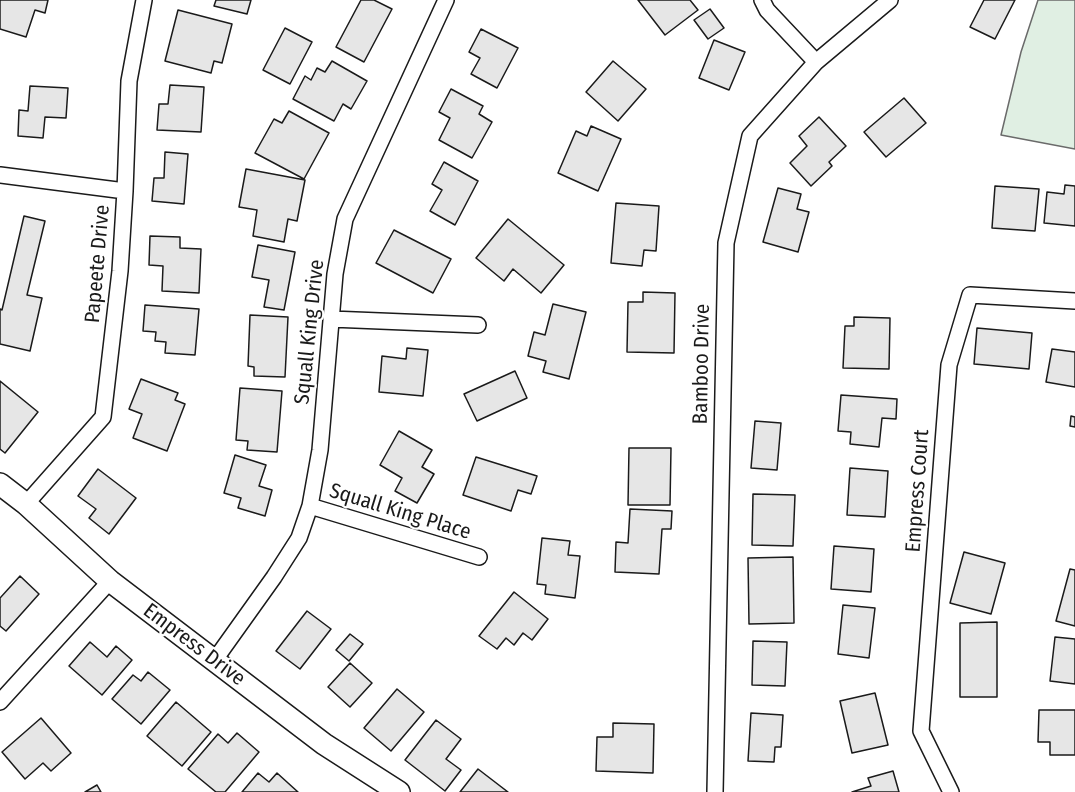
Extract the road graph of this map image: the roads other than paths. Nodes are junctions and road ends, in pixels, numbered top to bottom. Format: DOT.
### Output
graph roads {
  1 [pos="144,0"];
  2 [pos="446,0"];
  3 [pos="762,0"];
  4 [pos="890,0"];
  5 [pos="816,62"];
  6 [pos="0,175"];
  7 [pos="125,191"];
  8 [pos="1075,301"];
  9 [pos="331,319"];
  10 [pos="478,325"];
  11 [pos="0,484"];
  12 [pos="26,504"];
  13 [pos="310,507"];
  14 [pos="478,557"];
  15 [pos="110,581"];
  16 [pos="214,661"];
  17 [pos="0,702"];
  18 [pos="394,791"];
  19 [pos="715,792"];
  20 [pos="951,792"];
  1 -- 7 [label="street, Papeete Drive"];
  2 -- 9 [label="street, Squall King Drive"];
  3 -- 5 [label="street"];
  4 -- 5 [label="street, Bamboo Drive"];
  5 -- 19 [label="street, Bamboo Drive"];
  6 -- 7 [label="street"];
  7 -- 12 [label="street, Papeete Drive"];
  8 -- 20 [label="street, Empress Court"];
  9 -- 10 [label="street"];
  9 -- 13 [label="street, Squall King Drive"];
  11 -- 12 [label="street, Empress Drive"];
  12 -- 15 [label="street, Empress Drive"];
  13 -- 14 [label="street, Squall King Place"];
  13 -- 16 [label="street, Squall King Drive"];
  15 -- 16 [label="street, Empress Drive"];
  15 -- 17 [label="street"];
  16 -- 18 [label="street, Empress Drive"];
}
